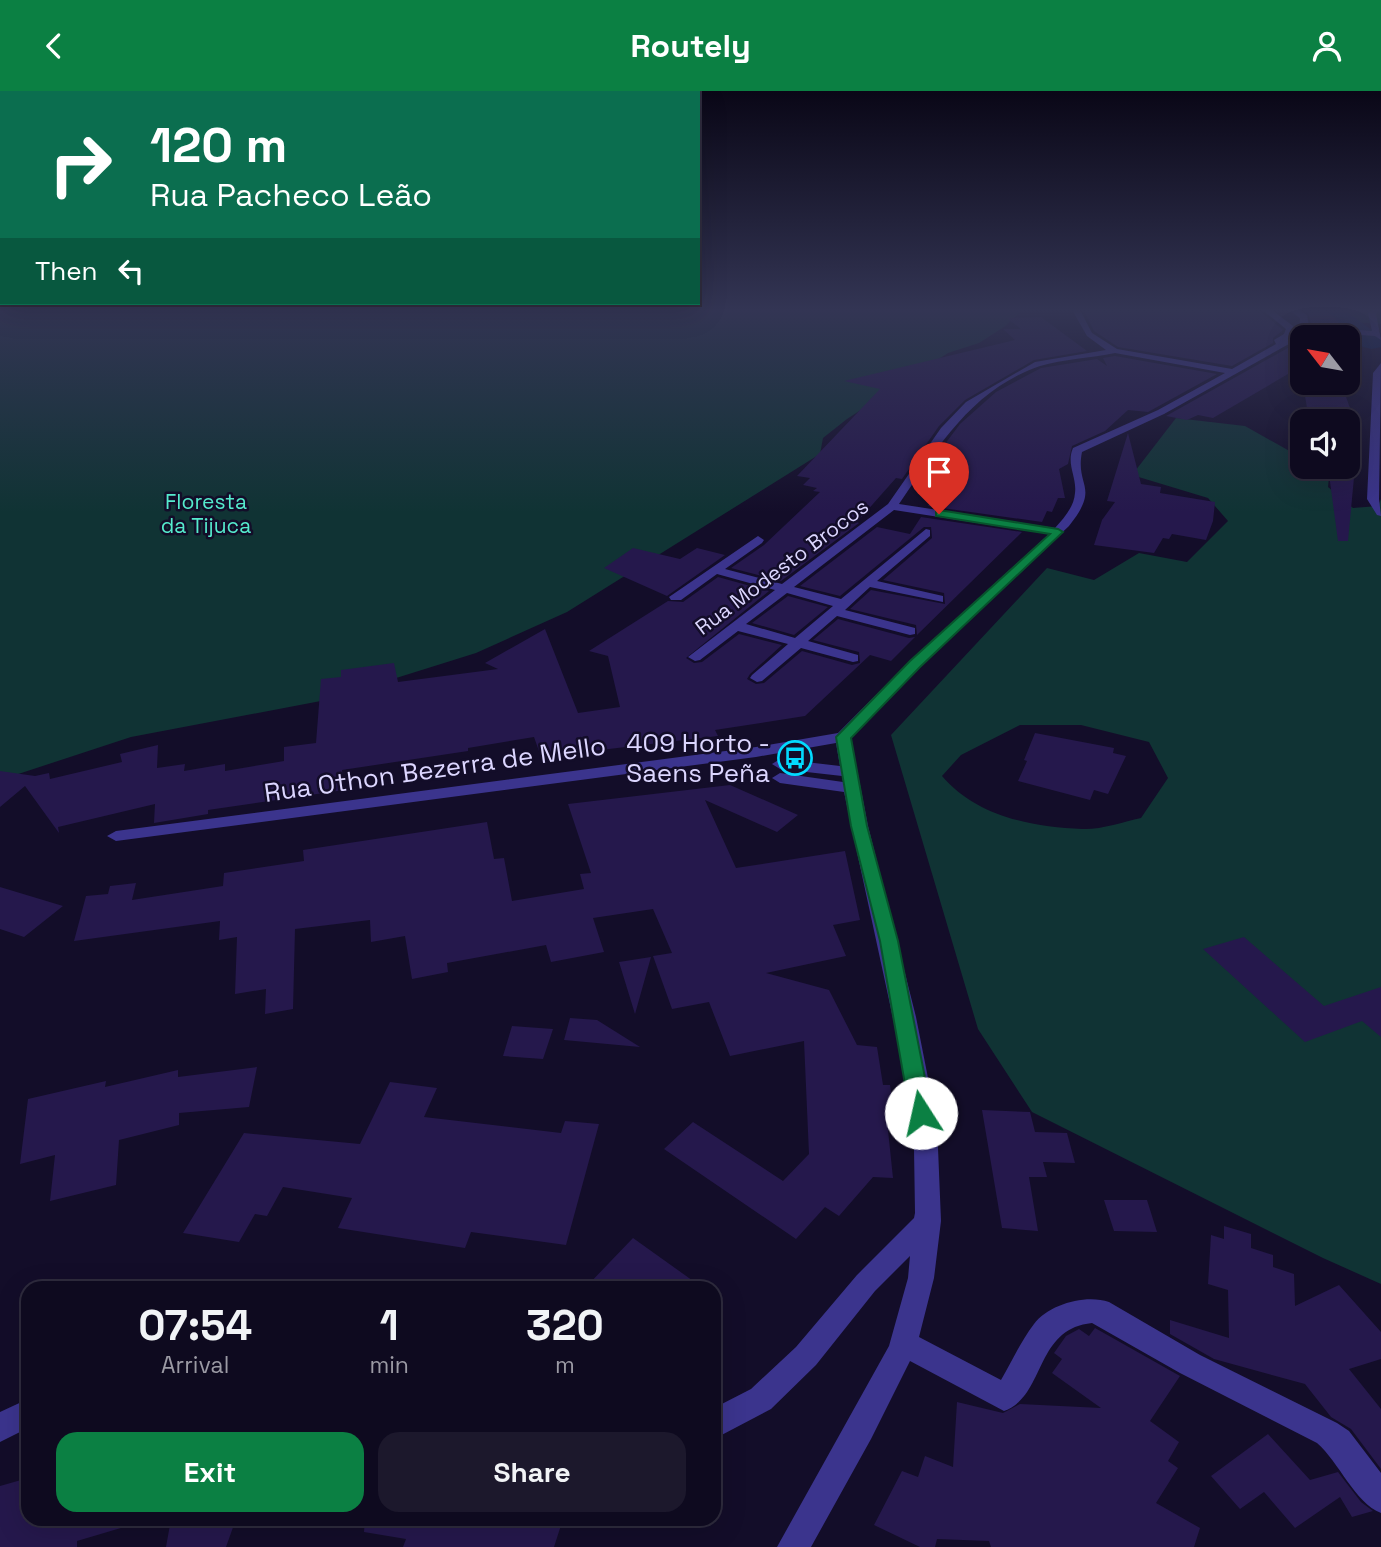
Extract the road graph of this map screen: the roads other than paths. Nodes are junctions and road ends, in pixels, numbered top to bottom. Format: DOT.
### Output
graph roads {
  1 [pos="1014,376"];
  2 [pos="1223,376"];
  3 [pos="1377,376"];
  4 [pos="892,506"];
  5 [pos="1381,513"];
  6 [pos="1058,532"];
  7 [pos="926,533"];
  8 [pos="758,540"];
  9 [pos="716,570"];
  10 [pos="868,583"];
  11 [pos="785,589"];
  12 [pos="676,597"];
  13 [pos="938,599"];
  14 [pos="838,607"];
  15 [pos="737,626"];
  16 [pos="910,631"];
  17 [pos="797,642"];
  18 [pos="695,657"];
  19 [pos="853,657"];
  20 [pos="757,678"];
  21 [pos="843,737"];
  22 [pos="780,771"];
  23 [pos="851,780"];
  24 [pos="116,837"];
  25 [pos="928,1221"];
  26 [pos="904,1343"];
  27 [pos="21,1416"];
  28 [pos="721,1420"];
  29 [pos="0,1427"];
  30 [pos="1381,1498"];
  31 [pos="793,1547"];
  1 -- 4 [label="street, Rua Modesto Brocos"];
  2 -- 6 [label="street"];
  3 -- 5 [label="street"];
  4 -- 6 [label="street"];
  4 -- 11 [label="street, Rua Modesto Brocos"];
  6 -- 21 [label="street"];
  7 -- 10 [label="street"];
  8 -- 9 [label="street"];
  9 -- 11 [label="street"];
  9 -- 12 [label="street"];
  10 -- 13 [label="street"];
  10 -- 14 [label="street"];
  11 -- 14 [label="street"];
  11 -- 15 [label="street, Rua Modesto Brocos"];
  14 -- 16 [label="street"];
  14 -- 17 [label="street"];
  15 -- 17 [label="street"];
  15 -- 18 [label="street, Rua Modesto Brocos"];
  17 -- 19 [label="street"];
  17 -- 20 [label="street"];
  21 -- 23 [label="street"];
  21 -- 24 [label="street, Rua Othon Bezerra de Mello"];
  22 -- 23 [label="street"];
  23 -- 25 [label="street"];
  25 -- 26 [label="street"];
  25 -- 28 [label="street"];
  26 -- 30 [label="street"];
  26 -- 31 [label="street"];
  27 -- 29 [label="street"];
}
